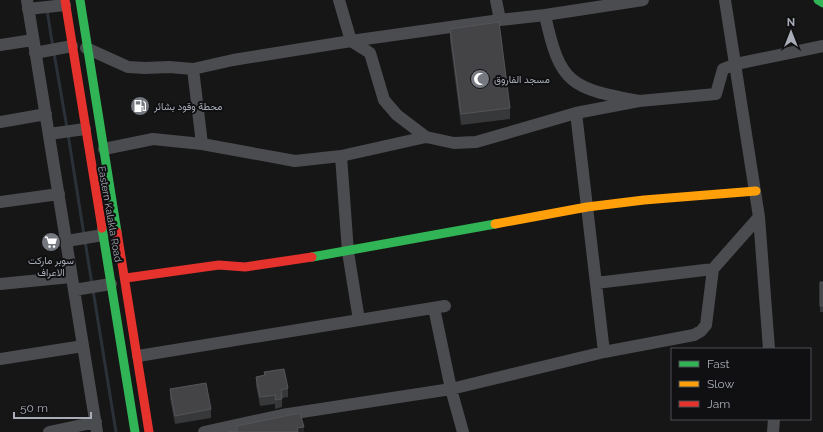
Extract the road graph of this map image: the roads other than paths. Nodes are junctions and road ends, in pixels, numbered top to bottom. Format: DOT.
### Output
graph roads {
  1 [pos="80,0"];
  2 [pos="339,0"];
  3 [pos="496,0"];
  4 [pos="643,0"];
  5 [pos="725,0"];
  6 [pos="818,0"];
  7 [pos="65,2"];
  8 [pos="823,3"];
  9 [pos="27,5"];
  10 [pos="545,15"];
  11 [pos="500,20"];
  12 [pos="33,40"];
  13 [pos="351,41"];
  14 [pos="0,45"];
  15 [pos="72,46"];
  16 [pos="823,46"];
  17 [pos="86,48"];
  18 [pos="35,53"];
  19 [pos="736,64"];
  20 [pos="193,69"];
  21 [pos="639,101"];
  22 [pos="576,113"];
  23 [pos="46,114"];
  24 [pos="0,122"];
  25 [pos="85,129"];
  26 [pos="49,134"];
  27 [pos="426,136"];
  28 [pos="202,144"];
  29 [pos="104,149"];
  30 [pos="342,156"];
  31 [pos="756,191"];
  32 [pos="59,194"];
  33 [pos="0,202"];
  34 [pos="587,207"];
  35 [pos="759,217"];
  36 [pos="103,235"];
  37 [pos="66,241"];
  38 [pos="348,252"];
  39 [pos="713,269"];
  40 [pos="72,277"];
  41 [pos="126,278"];
  42 [pos="596,283"];
  43 [pos="0,284"];
  44 [pos="111,284"];
  45 [pos="74,290"];
  46 [pos="359,320"];
  47 [pos="83,346"];
  48 [pos="769,348"];
  49 [pos="604,352"];
  50 [pos="138,356"];
  51 [pos="0,359"];
  52 [pos="451,390"];
  53 [pos="774,420"];
  54 [pos="96,427"];
  55 [pos="49,432"];
  56 [pos="135,432"];
  57 [pos="149,432"];
  58 [pos="204,432"];
  59 [pos="463,432"];
  60 [pos="773,432"];
  1 -- 17 [label="main road, Eastern Kalakla Road"];
  2 -- 13 [label="street"];
  3 -- 11 [label="street"];
  4 -- 10 [label="street"];
  5 -- 19 [label="street"];
  6 -- 8 [label="main road"];
  7 -- 9 [label="street"];
  7 -- 15 [label="main road, Eastern Kalakla Road"];
  9 -- 12 [label="street"];
  10 -- 11 [label="street"];
  10 -- 21 [label="street"];
  11 -- 13 [label="street"];
  12 -- 14 [label="street"];
  12 -- 18 [label="street"];
  13 -- 20 [label="street"];
  13 -- 27 [label="street"];
  15 -- 18 [label="street"];
  15 -- 25 [label="main road, Eastern Kalakla Road"];
  16 -- 19 [label="street"];
  17 -- 20 [label="street"];
  17 -- 29 [label="main road, Eastern Kalakla Road"];
  18 -- 23 [label="street"];
  19 -- 21 [label="street"];
  19 -- 31 [label="street"];
  20 -- 28 [label="street"];
  21 -- 22 [label="street"];
  22 -- 27 [label="street"];
  22 -- 34 [label="street"];
  23 -- 24 [label="street"];
  23 -- 26 [label="street"];
  25 -- 26 [label="street"];
  25 -- 36 [label="main road, Eastern Kalakla Road"];
  26 -- 32 [label="street"];
  27 -- 30 [label="street"];
  28 -- 29 [label="street"];
  28 -- 30 [label="street"];
  29 -- 41 [label="main road, Eastern Kalakla Road"];
  30 -- 38 [label="street"];
  31 -- 34 [label="main road"];
  31 -- 35 [label="street"];
  32 -- 33 [label="street"];
  32 -- 37 [label="street"];
  34 -- 38 [label="main road"];
  34 -- 42 [label="street"];
  35 -- 39 [label="street"];
  35 -- 48 [label="street"];
  36 -- 37 [label="street"];
  36 -- 44 [label="main road, Eastern Kalakla Road"];
  37 -- 40 [label="street"];
  38 -- 41 [label="main road"];
  38 -- 46 [label="street"];
  39 -- 42 [label="street"];
  39 -- 49 [label="street"];
  40 -- 43 [label="street"];
  40 -- 45 [label="street"];
  41 -- 50 [label="main road, Eastern Kalakla Road"];
  42 -- 49 [label="street"];
  44 -- 45 [label="street"];
  44 -- 56 [label="main road, Eastern Kalakla Road"];
  45 -- 47 [label="street"];
  46 -- 50 [label="street"];
  46 -- 52 [label="street"];
  47 -- 51 [label="street"];
  47 -- 54 [label="street"];
  49 -- 52 [label="street"];
  50 -- 57 [label="main road, Eastern Kalakla Road"];
  52 -- 58 [label="street"];
  52 -- 59 [label="street"];
  53 -- 60 [label="street"];
  54 -- 55 [label="street"];
}
